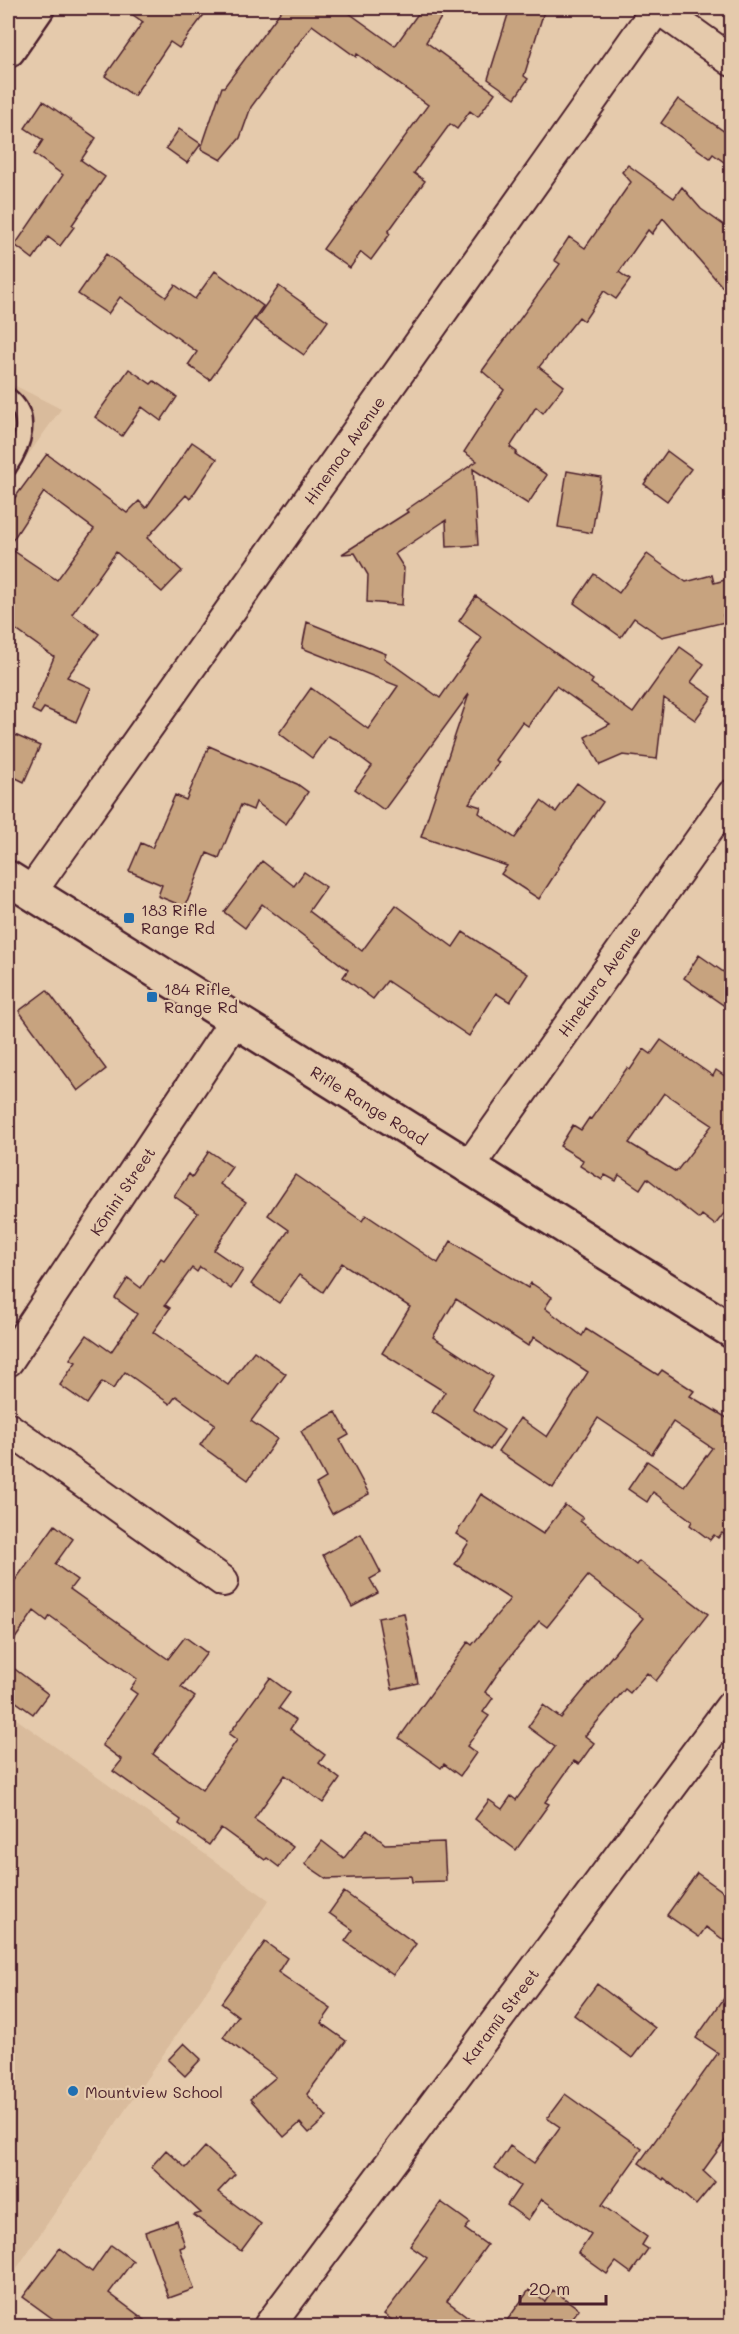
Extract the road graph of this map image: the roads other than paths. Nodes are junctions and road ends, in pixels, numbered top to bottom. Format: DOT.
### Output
graph roads {
  1 [pos="37,8"];
  2 [pos="658,8"];
  3 [pos="8,50"];
  4 [pos="732,61"];
  5 [pos="8,396"];
  6 [pos="8,468"];
  7 [pos="732,795"];
  8 [pos="19,885"];
  9 [pos="235,1020"];
  10 [pos="468,1167"];
  11 [pos="732,1331"];
  12 [pos="8,1361"];
  13 [pos="8,1428"];
  14 [pos="223,1581"];
  15 [pos="732,1705"];
  16 [pos="270,2326"];
  1 -- 3 [label="street"];
  2 -- 4 [label="street"];
  2 -- 8 [label="street, Hinemoa Avenue"];
  5 -- 6 [label="lane"];
  7 -- 10 [label="street, Hinekura Avenue"];
  8 -- 9 [label="street, Rifle Range Road"];
  9 -- 10 [label="street, Rifle Range Road"];
  9 -- 12 [label="street, Kōnini Street"];
  10 -- 11 [label="street, Rifle Range Road"];
  13 -- 14 [label="street"];
  15 -- 16 [label="street, Karamū Street"];
}
